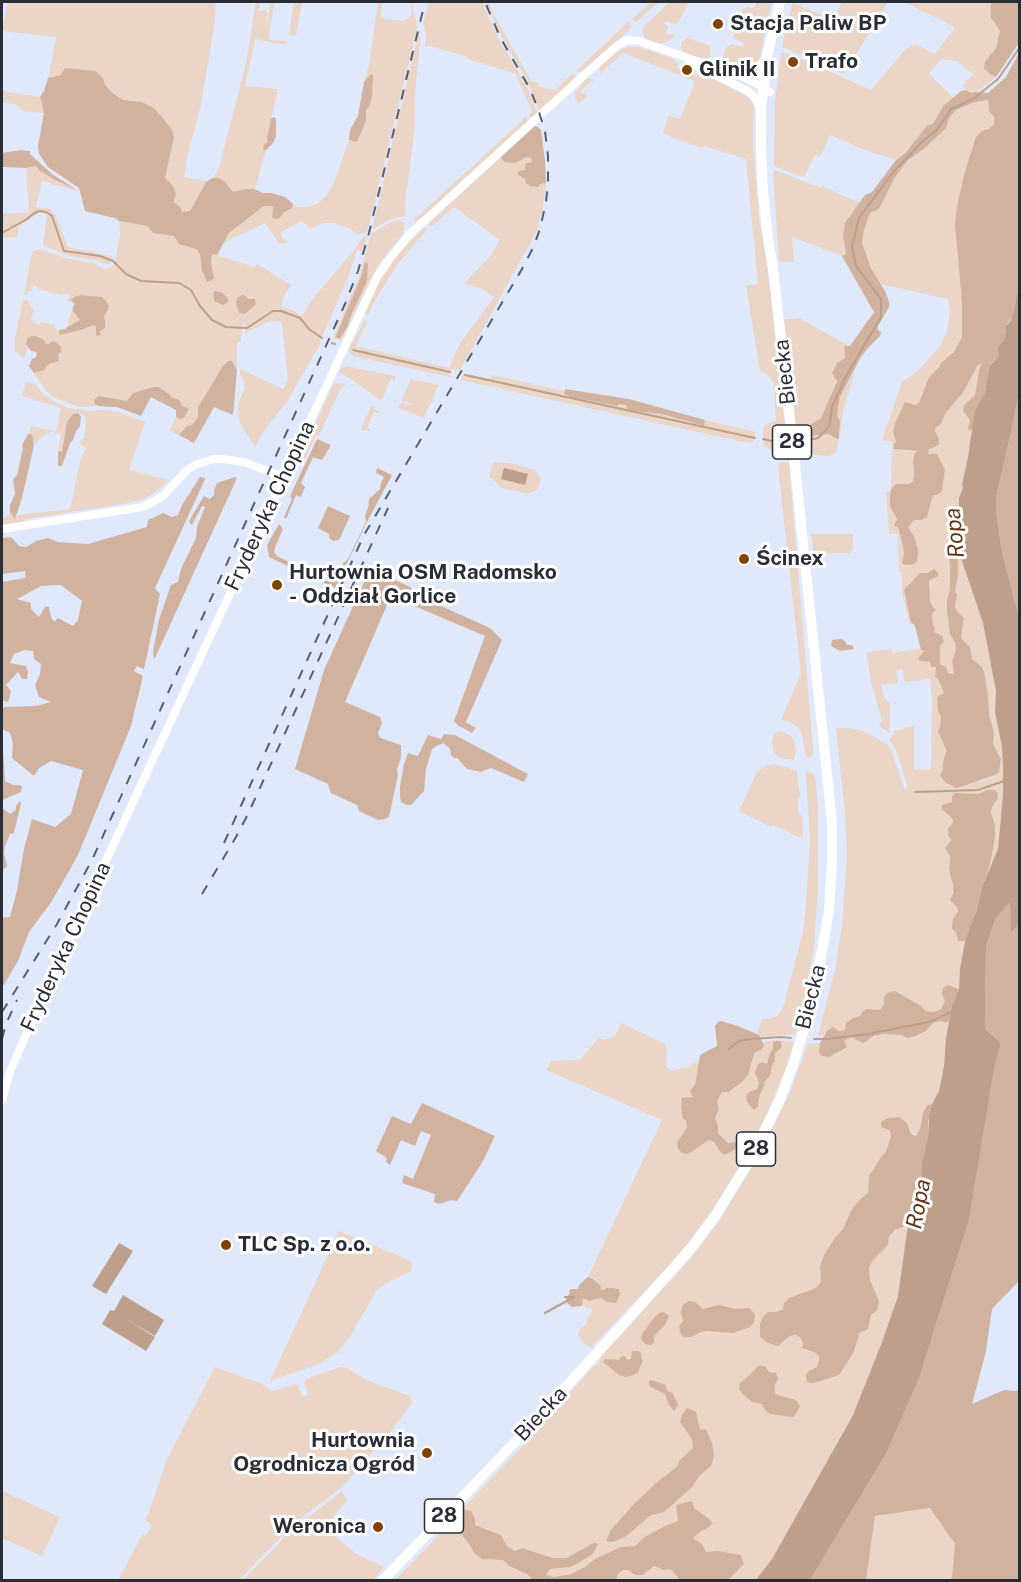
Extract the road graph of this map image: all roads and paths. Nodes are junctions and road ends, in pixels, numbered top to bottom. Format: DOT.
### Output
graph roads {
  1 [pos="780,2"];
  2 [pos="785,2"];
  3 [pos="679,56"];
  4 [pos="767,56"];
  5 [pos="737,75"];
  6 [pos="768,87"];
  7 [pos="748,91"];
  8 [pos="761,110"];
  9 [pos="774,269"];
  10 [pos="283,477"];
  11 [pos="2,529"];
  12 [pos="2,1100"];
  13 [pos="383,1581"];
  1 -- 4 [label="main road, Biecka / 28"];
  2 -- 6 [label="main road, Biecka / 28"];
  3 -- 5 [label="street, Fryderyka Chopina"];
  3 -- 7 [label="street, Fryderyka Chopina"];
  3 -- 10 [label="street, Fryderyka Chopina"];
  4 -- 5 [label="street"];
  4 -- 6 [label="main road, Biecka / 28"];
  5 -- 6 [label="street, Fryderyka Chopina"];
  6 -- 7 [label="street"];
  6 -- 8 [label="main road, Biecka / 28"];
  6 -- 9 [label="main road, Biecka / 28"];
  7 -- 8 [label="street"];
  8 -- 9 [label="main road, Biecka / 28"];
  9 -- 13 [label="main road, Biecka / 28"];
  10 -- 11 [label="street"];
  10 -- 12 [label="street, Fryderyka Chopina"];
}
